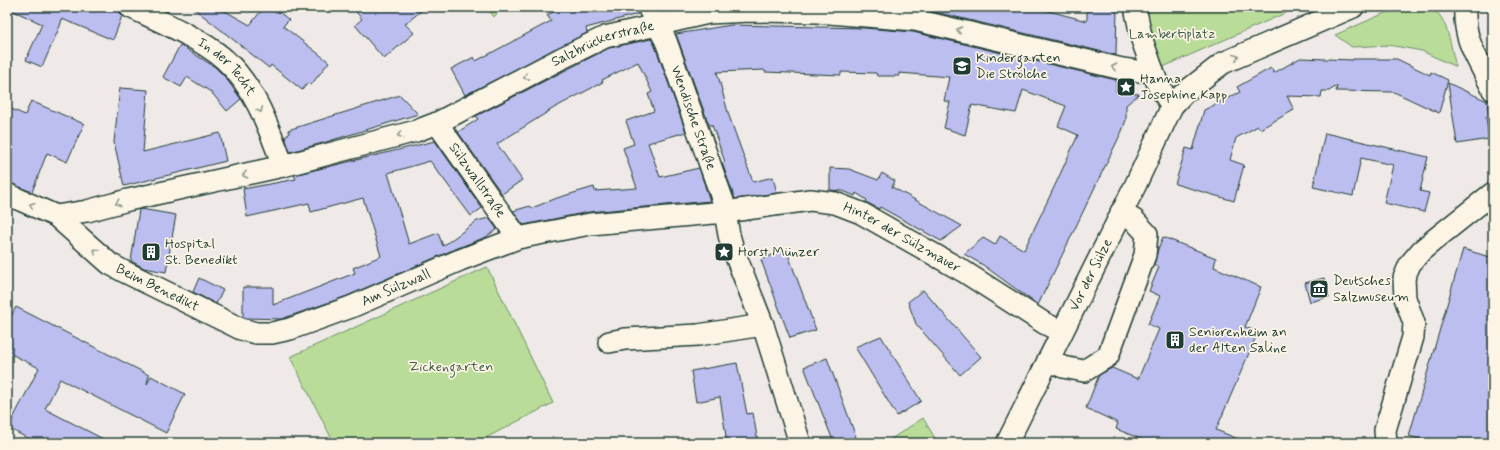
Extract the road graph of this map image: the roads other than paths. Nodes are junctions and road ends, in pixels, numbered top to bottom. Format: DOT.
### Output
graph roads {
  1 [pos="130,7"];
  2 [pos="648,7"];
  3 [pos="1135,7"];
  4 [pos="1351,7"];
  5 [pos="816,9"];
  6 [pos="1461,11"];
  7 [pos="658,25"];
  8 [pos="1153,71"];
  9 [pos="1493,90"];
  10 [pos="1172,106"];
  11 [pos="437,123"];
  12 [pos="283,166"];
  13 [pos="1493,193"];
  14 [pos="7,194"];
  15 [pos="725,212"];
  16 [pos="1121,212"];
  17 [pos="56,216"];
  18 [pos="518,238"];
  19 [pos="763,326"];
  20 [pos="272,332"];
  21 [pos="1062,332"];
  22 [pos="609,342"];
  23 [pos="1048,360"];
  24 [pos="800,443"];
  25 [pos="1007,443"];
  26 [pos="1386,443"];
  1 -- 12 [label="street, In der Techt, one-way"];
  2 -- 7 [label="street, Wendische Straße"];
  3 -- 8 [label="street"];
  10 -- 4 [label="street, Vor der Sülze, one-way"];
  5 -- 7 [label="street, Salzbrückerstraße"];
  8 -- 5 [label="street, Salzbrückerstraße, one-way"];
  6 -- 9 [label="street"];
  7 -- 11 [label="street, Salzbrückerstraße, one-way"];
  7 -- 15 [label="street, Wendische Straße"];
  8 -- 10 [label="street"];
  10 -- 16 [label="street, Vor der Sülze"];
  11 -- 12 [label="street, Salzbrückerstraße, one-way"];
  11 -- 18 [label="street, Sülzwallstraße"];
  12 -- 17 [label="street, one-way"];
  13 -- 26 [label="street"];
  17 -- 14 [label="street, Beim Benedikt, one-way"];
  15 -- 18 [label="street, Hinter der Sülzmauer"];
  15 -- 19 [label="street"];
  15 -- 21 [label="street, Hinter der Sülzmauer"];
  16 -- 21 [label="street, Vor der Sülze"];
  16 -- 23 [label="street"];
  20 -- 17 [label="street, Beim Benedikt, one-way"];
  18 -- 20 [label="street, Am Sülzwall"];
  19 -- 22 [label="street"];
  19 -- 24 [label="street"];
  21 -- 23 [label="street, Vor der Sülze"];
  23 -- 25 [label="street, Vor der Sülze"];
}
